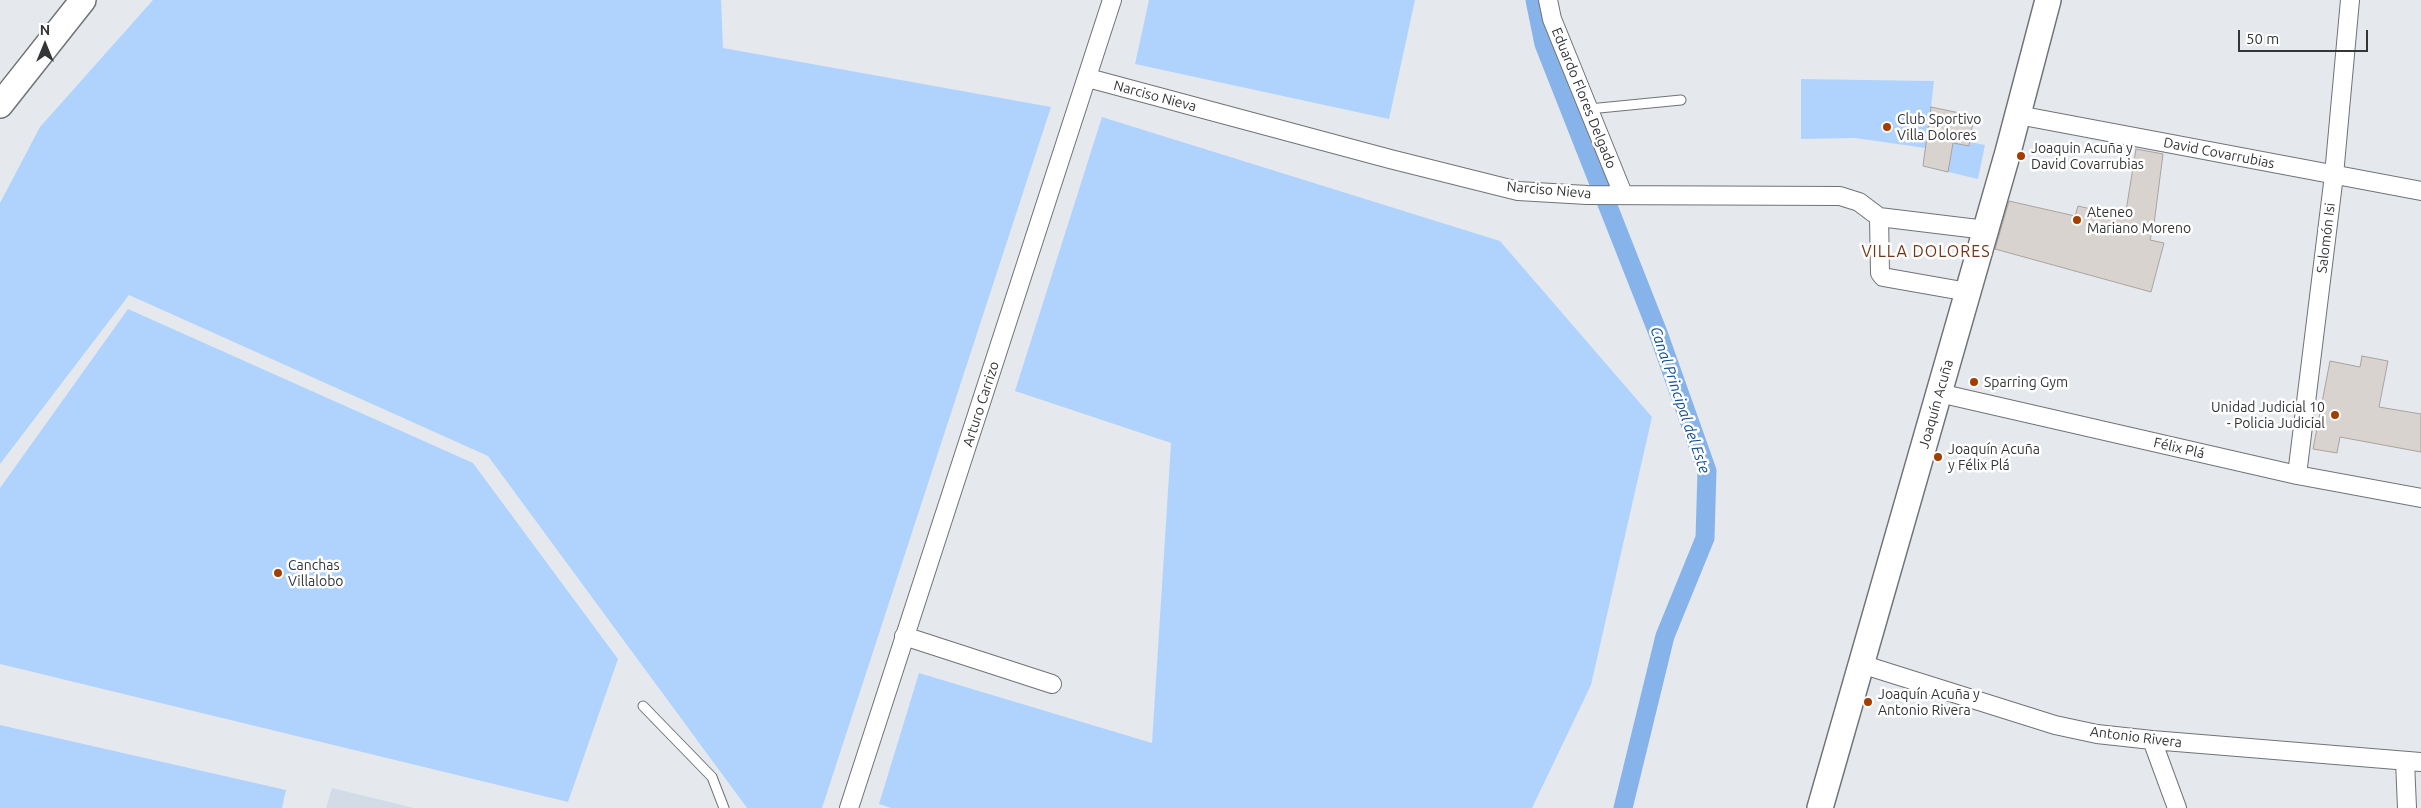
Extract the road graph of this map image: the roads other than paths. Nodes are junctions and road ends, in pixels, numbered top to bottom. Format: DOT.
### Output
graph roads {
  1 [pos="83,0"];
  2 [pos="1112,0"];
  3 [pos="1548,0"];
  4 [pos="2048,0"];
  5 [pos="2350,0"];
  6 [pos="1088,78"];
  7 [pos="1681,100"];
  8 [pos="0,105"];
  9 [pos="1589,109"];
  10 [pos="2018,115"];
  11 [pos="2334,175"];
  12 [pos="2421,191"];
  13 [pos="1623,194"];
  14 [pos="1879,218"];
  15 [pos="1986,230"];
  16 [pos="1968,292"];
  17 [pos="1939,393"];
  18 [pos="2297,475"];
  19 [pos="2421,498"];
  20 [pos="904,636"];
  21 [pos="1861,664"];
  22 [pos="1052,684"];
  23 [pos="643,706"];
  24 [pos="2152,740"];
  25 [pos="2413,762"];
  26 [pos="724,808"];
  27 [pos="849,808"];
  28 [pos="1820,808"];
  29 [pos="2177,808"];
  30 [pos="2407,808"];
  1 -- 8 [label="street"];
  2 -- 6 [label="street, Arturo Carrizo"];
  3 -- 9 [label="street, Eduardo Flores Delgado"];
  4 -- 10 [label="street, Joaquín Acuña"];
  5 -- 11 [label="street, Salomón Isi"];
  6 -- 13 [label="street, Narciso Nieva"];
  6 -- 20 [label="street, Arturo Carrizo"];
  7 -- 9 [label="lane"];
  9 -- 13 [label="street, Eduardo Flores Delgado"];
  10 -- 11 [label="street, David Covarrubias"];
  10 -- 15 [label="street, Joaquín Acuña"];
  11 -- 12 [label="street, David Covarrubias"];
  11 -- 18 [label="street, Salomón Isi"];
  13 -- 14 [label="street, Narciso Nieva"];
  14 -- 15 [label="street"];
  14 -- 16 [label="street"];
  15 -- 16 [label="street, Joaquín Acuña"];
  16 -- 17 [label="street, Joaquín Acuña"];
  17 -- 18 [label="street, Félix Plá"];
  17 -- 21 [label="street, Joaquín Acuña"];
  18 -- 19 [label="street, Félix Plá"];
  20 -- 22 [label="street"];
  20 -- 27 [label="street, Arturo Carrizo"];
  21 -- 24 [label="street, Antonio Rivera"];
  21 -- 28 [label="street, Joaquín Acuña"];
  23 -- 26 [label="lane"];
  24 -- 25 [label="street, Antonio Rivera"];
  24 -- 29 [label="street"];
  25 -- 30 [label="street"];
}
